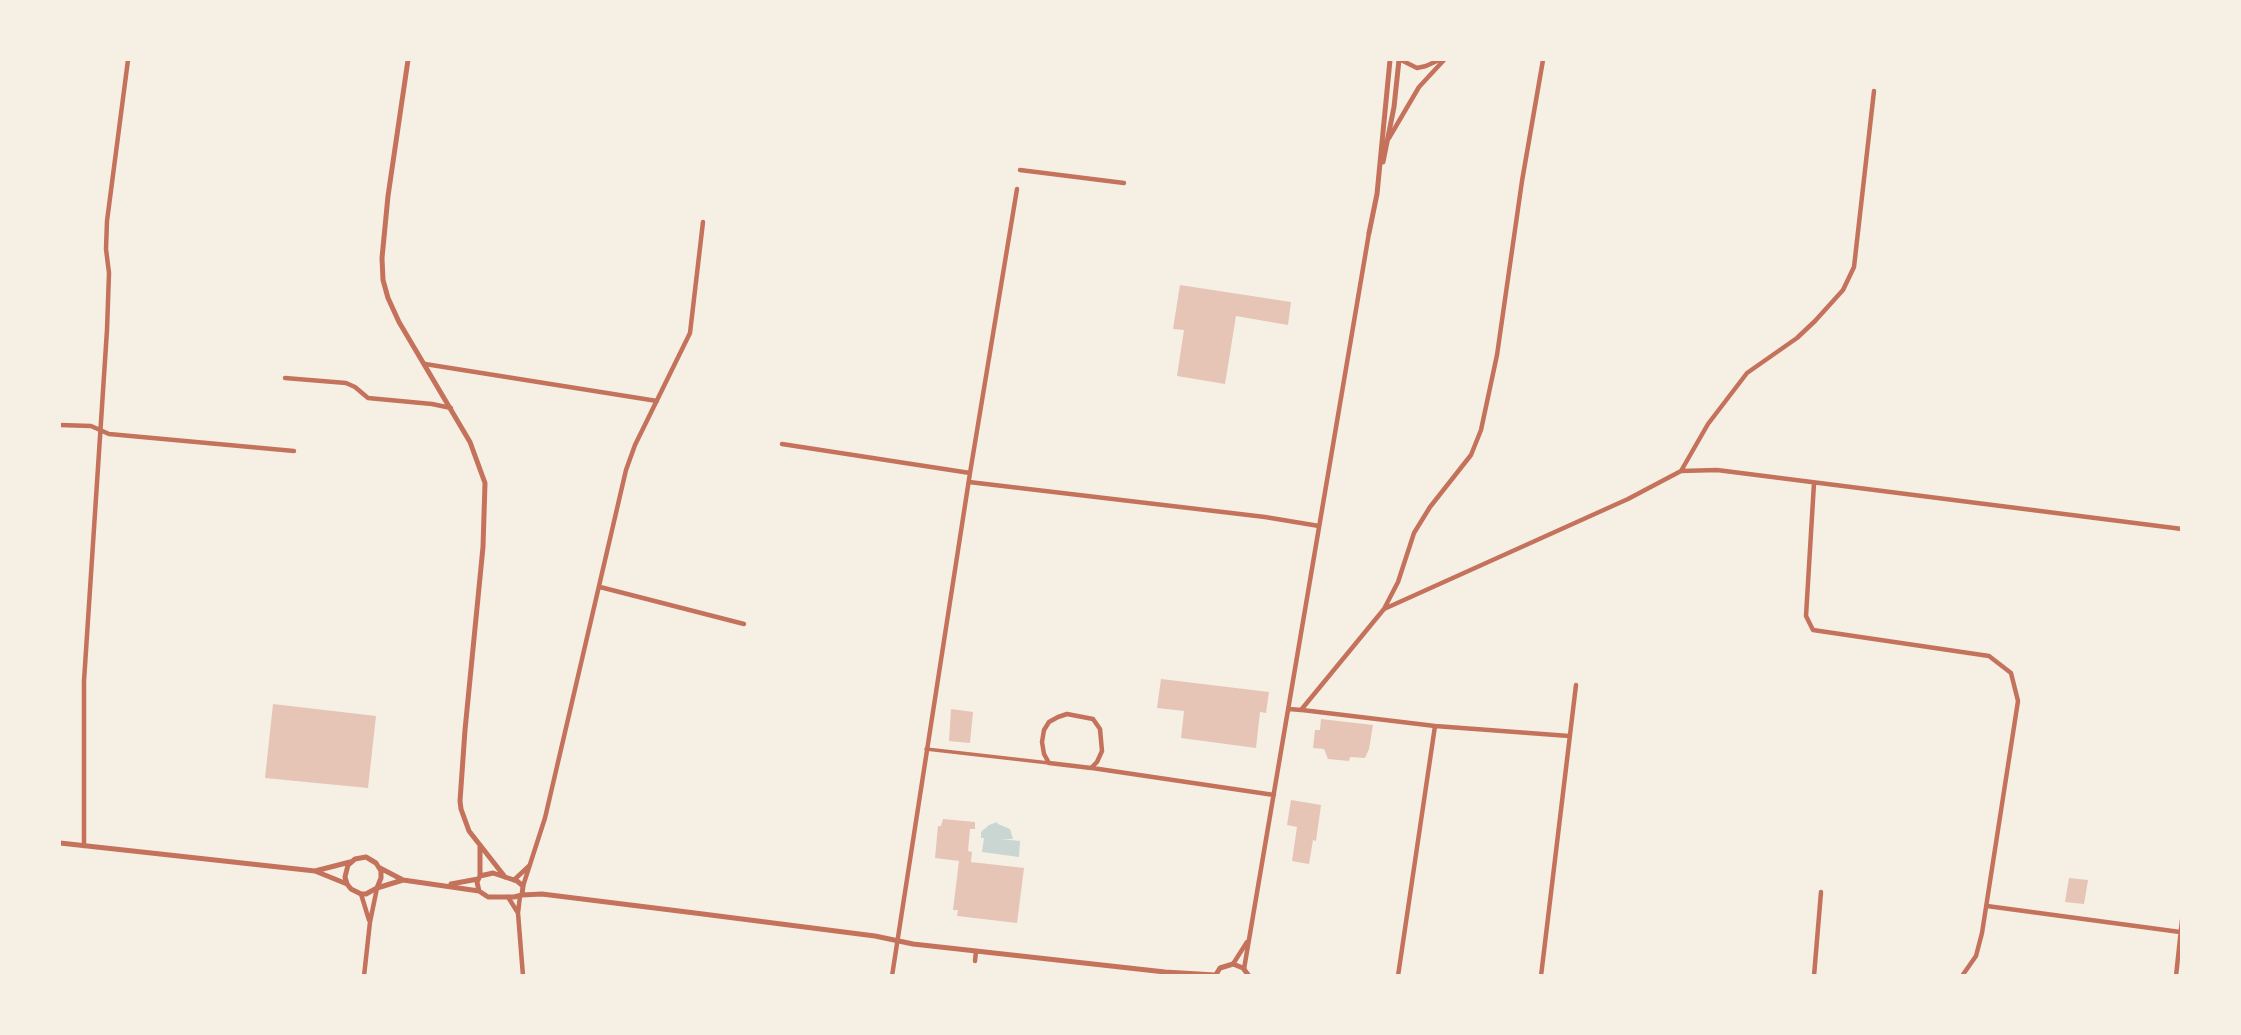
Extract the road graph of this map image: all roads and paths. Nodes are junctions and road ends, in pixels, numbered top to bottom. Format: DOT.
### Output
graph roads {
  1 [pos="128,60"];
  2 [pos="408,60"];
  3 [pos="1390,60"];
  4 [pos="1400,60"];
  5 [pos="1442,60"];
  6 [pos="1543,60"];
  7 [pos="1874,91"];
  8 [pos="1388,139"];
  9 [pos="1020,170"];
  10 [pos="1124,183"];
  11 [pos="1017,189"];
  12 [pos="1377,189"];
  13 [pos="703,222"];
  14 [pos="1369,233"];
  15 [pos="425,364"];
  16 [pos="285,378"];
  17 [pos="657,401"];
  18 [pos="452,408"];
  19 [pos="60,425"];
  20 [pos="100,430"];
  21 [pos="782,444"];
  22 [pos="294,451"];
  23 [pos="1681,471"];
  24 [pos="970,473"];
  25 [pos="969,482"];
  26 [pos="1814,483"];
  27 [pos="1320,526"];
  28 [pos="2182,529"];
  29 [pos="599,587"];
  30 [pos="1384,609"];
  31 [pos="744,624"];
  32 [pos="1576,685"];
  33 [pos="1289,709"];
  34 [pos="1301,710"];
  35 [pos="1435,726"];
  36 [pos="1569,736"];
  37 [pos="926,749"];
  38 [pos="1049,763"];
  39 [pos="1091,768"];
  40 [pos="1274,795"];
  41 [pos="60,843"];
  42 [pos="85,846"];
  43 [pos="480,846"];
  44 [pos="351,862"];
  45 [pos="530,864"];
  46 [pos="380,868"];
  47 [pos="316,871"];
  48 [pos="505,877"];
  49 [pos="479,878"];
  50 [pos="403,880"];
  51 [pos="513,880"];
  52 [pos="346,884"];
  53 [pos="446,885"];
  54 [pos="523,886"];
  55 [pos="377,888"];
  56 [pos="479,891"];
  57 [pos="1821,892"];
  58 [pos="360,894"];
  59 [pos="542,894"];
  60 [pos="521,895"];
  61 [pos="508,897"];
  62 [pos="1987,906"];
  63 [pos="518,914"];
  64 [pos="2182,920"];
  65 [pos="370,922"];
  66 [pos="2180,932"];
  67 [pos="1250,938"];
  68 [pos="897,942"];
  69 [pos="976,951"];
  70 [pos="975,961"];
  71 [pos="1233,964"];
  72 [pos="1244,969"];
  73 [pos="1165,972"];
  74 [pos="364,975"];
  75 [pos="523,975"];
  76 [pos="892,975"];
  77 [pos="1181,975"];
  78 [pos="1215,975"];
  79 [pos="1249,975"];
  80 [pos="1398,975"];
  81 [pos="1541,975"];
  82 [pos="1814,975"];
  83 [pos="1962,975"];
  84 [pos="2176,975"];
  1 -- 20 [label="street"];
  2 -- 15 [label="street"];
  3 -- 12 [label="street"];
  4 -- 5 [label="street"];
  4 -- 8 [label="street"];
  5 -- 8 [label="street"];
  6 -- 30 [label="street"];
  7 -- 23 [label="street"];
  8 -- 12 [label="street"];
  9 -- 10 [label="street"];
  11 -- 24 [label="street"];
  12 -- 14 [label="street"];
  13 -- 17 [label="street"];
  14 -- 27 [label="street"];
  15 -- 17 [label="street"];
  15 -- 18 [label="street"];
  16 -- 18 [label="street"];
  17 -- 29 [label="street"];
  18 -- 43 [label="street"];
  19 -- 20 [label="street"];
  20 -- 22 [label="street"];
  20 -- 42 [label="street"];
  21 -- 24 [label="street"];
  23 -- 26 [label="street"];
  23 -- 30 [label="street"];
  24 -- 25 [label="street"];
  25 -- 27 [label="street"];
  25 -- 37 [label="street"];
  26 -- 28 [label="street"];
  26 -- 62 [label="street"];
  27 -- 33 [label="street"];
  29 -- 31 [label="street"];
  29 -- 45 [label="street"];
  30 -- 34 [label="street"];
  32 -- 36 [label="street"];
  33 -- 34 [label="street"];
  33 -- 40 [label="street"];
  34 -- 35 [label="street"];
  35 -- 36 [label="street"];
  35 -- 80 [label="street"];
  36 -- 81 [label="street"];
  37 -- 38 [label="street"];
  37 -- 68 [label="street"];
  38 -- 39 [label="street"];
  38 -- 39 [label="street"];
  39 -- 40 [label="street"];
  40 -- 67 [label="street"];
  41 -- 42 [label="street"];
  42 -- 47 [label="street"];
  43 -- 48 [label="street"];
  43 -- 49 [label="street"];
  44 -- 46 [label="street"];
  44 -- 47 [label="street"];
  44 -- 52 [label="street"];
  45 -- 51 [label="street"];
  45 -- 54 [label="street"];
  46 -- 50 [label="street"];
  46 -- 55 [label="street"];
  47 -- 52 [label="street"];
  48 -- 49 [label="street"];
  48 -- 51 [label="street"];
  49 -- 53 [label="street"];
  49 -- 56 [label="street"];
  50 -- 53 [label="street"];
  50 -- 55 [label="street"];
  51 -- 54 [label="street"];
  52 -- 58 [label="street"];
  53 -- 56 [label="street"];
  54 -- 59 [label="street"];
  54 -- 60 [label="street"];
  55 -- 58 [label="street"];
  55 -- 65 [label="street"];
  56 -- 61 [label="street"];
  57 -- 82 [label="street"];
  58 -- 65 [label="street"];
  59 -- 60 [label="street"];
  59 -- 68 [label="street"];
  60 -- 61 [label="street"];
  60 -- 63 [label="street"];
  61 -- 63 [label="street"];
  62 -- 66 [label="street"];
  62 -- 83 [label="street"];
  63 -- 75 [label="street"];
  64 -- 66 [label="street"];
  65 -- 74 [label="street"];
  66 -- 84 [label="street"];
  67 -- 71 [label="street"];
  67 -- 72 [label="street"];
  68 -- 69 [label="street"];
  68 -- 76 [label="street"];
  69 -- 70 [label="street"];
  69 -- 73 [label="street"];
  71 -- 72 [label="street"];
  71 -- 78 [label="street"];
  72 -- 79 [label="street"];
  73 -- 77 [label="street"];
  73 -- 78 [label="street"];
}
